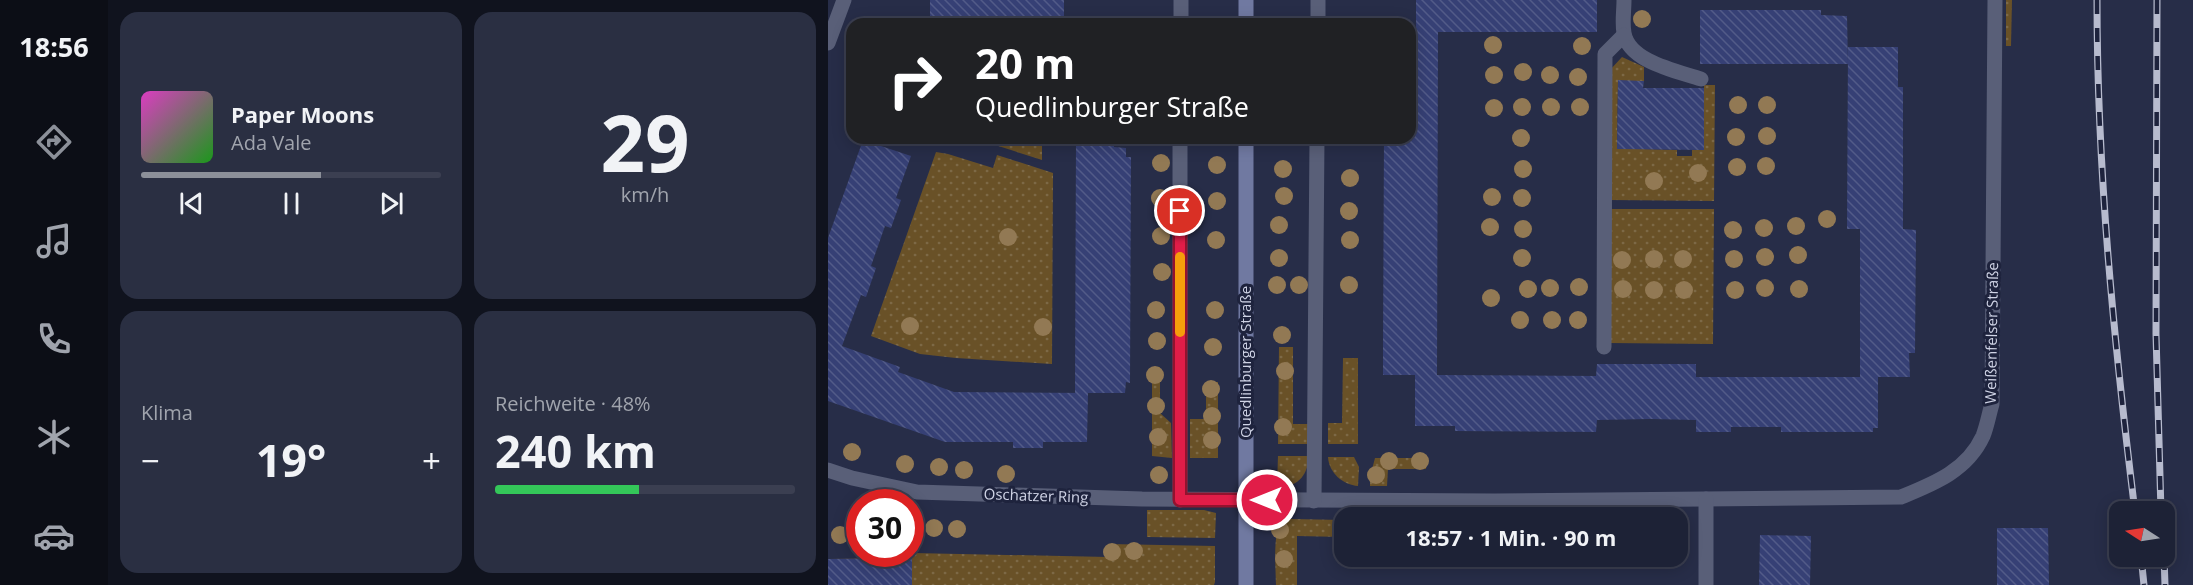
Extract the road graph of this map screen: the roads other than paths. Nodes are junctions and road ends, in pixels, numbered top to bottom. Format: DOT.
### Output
graph roads {
  1 [pos="844,0"];
  2 [pos="1181,0"];
  3 [pos="1246,0"];
  4 [pos="1318,0"];
  5 [pos="1624,0"];
  6 [pos="1995,0"];
  7 [pos="1181,18"];
  8 [pos="1246,18"];
  9 [pos="1318,18"];
  10 [pos="1624,35"];
  11 [pos="828,43"];
  12 [pos="1701,79"];
  13 [pos="1180,144"];
  14 [pos="1246,144"];
  15 [pos="1317,144"];
  16 [pos="1604,347"];
  17 [pos="828,470"];
  18 [pos="1706,499"];
  19 [pos="1180,500"];
  20 [pos="1246,500"];
  21 [pos="1314,501"];
  22 [pos="1246,585"];
  23 [pos="1706,585"];
  1 -- 11 [label="street"];
  2 -- 7 [label="street"];
  3 -- 8 [label="street"];
  4 -- 9 [label="street"];
  5 -- 10 [label="street"];
  6 -- 18 [label="street, Weißenfelser Straße"];
  10 -- 12 [label="street"];
  10 -- 16 [label="street"];
  13 -- 19 [label="street"];
  14 -- 20 [label="street, Quedlinburger Straße"];
  15 -- 21 [label="street"];
  17 -- 19 [label="street, Oschatzer Ring"];
  18 -- 21 [label="street, Weißenfelser Straße"];
  18 -- 23 [label="street"];
  19 -- 20 [label="street, Oschatzer Ring"];
  20 -- 21 [label="street, Weißenfelser Straße"];
  20 -- 22 [label="street, Quedlinburger Straße"];
}
